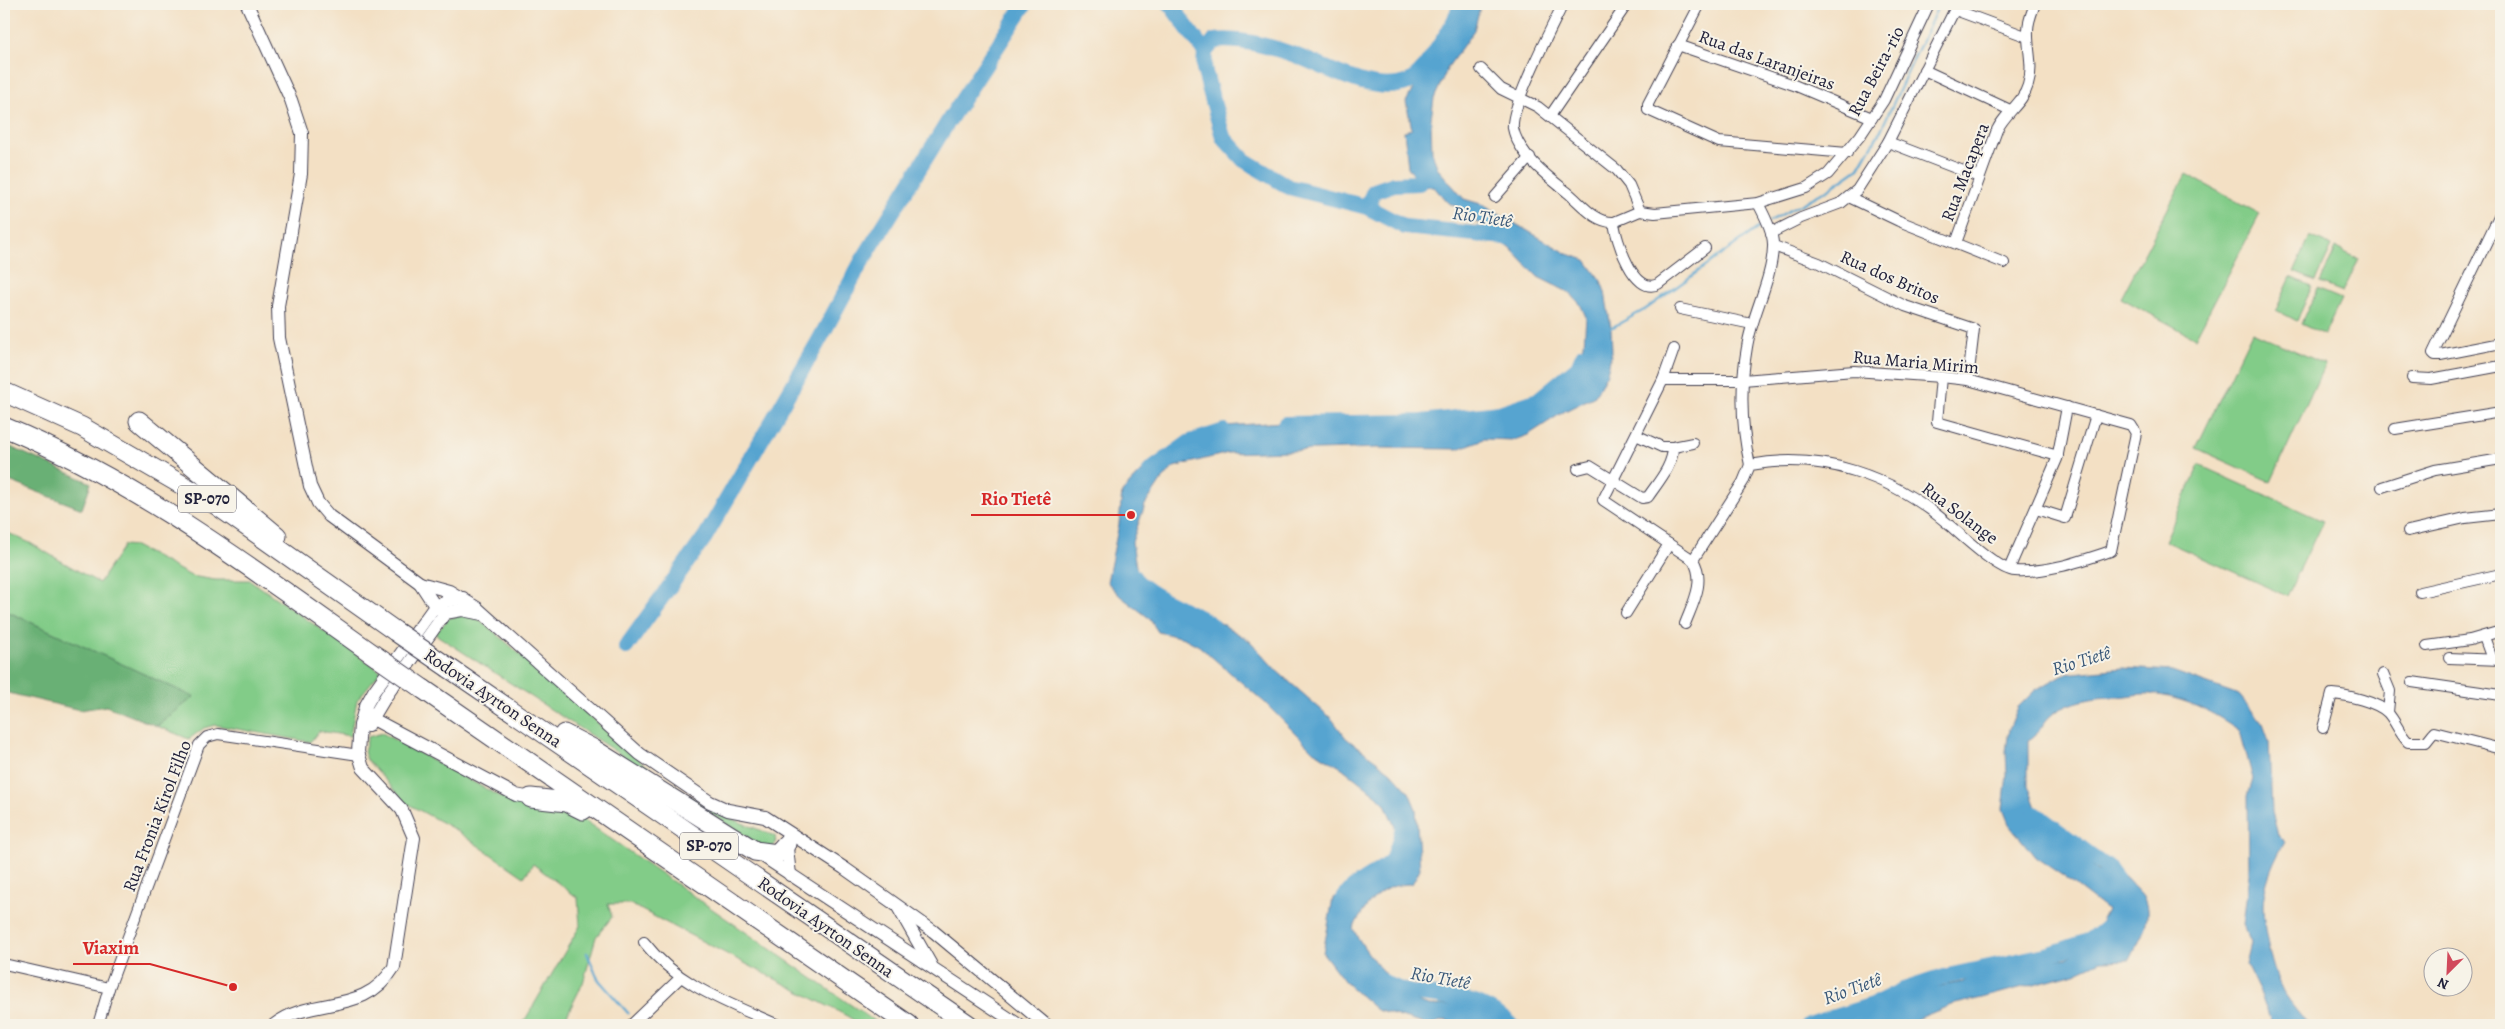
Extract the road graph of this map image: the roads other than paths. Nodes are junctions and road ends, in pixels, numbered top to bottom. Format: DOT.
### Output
graph roads {
  1 [pos="247,4"];
  2 [pos="1563,4"];
  3 [pos="1627,4"];
  4 [pos="1700,4"];
  5 [pos="1929,4"];
  6 [pos="2035,4"];
  7 [pos="1953,6"];
  8 [pos="2028,37"];
  9 [pos="1678,45"];
  10 [pos="1481,70"];
  11 [pos="1924,70"];
  12 [pos="1521,95"];
  13 [pos="2010,110"];
  14 [pos="1550,116"];
  15 [pos="1872,118"];
  16 [pos="1888,142"];
  17 [pos="1847,153"];
  18 [pos="1530,157"];
  19 [pos="1979,177"];
  20 [pos="1495,197"];
  21 [pos="1851,198"];
  22 [pos="1760,207"];
  23 [pos="1640,211"];
  24 [pos="2501,212"];
  25 [pos="1614,222"];
  26 [pos="1770,231"];
  27 [pos="1956,243"];
  28 [pos="1774,246"];
  29 [pos="1704,248"];
  30 [pos="2004,263"];
  31 [pos="1680,309"];
  32 [pos="1752,324"];
  33 [pos="2501,343"];
  34 [pos="1674,349"];
  35 [pos="2501,366"];
  36 [pos="1941,377"];
  37 [pos="2412,378"];
  38 [pos="1663,380"];
  39 [pos="1743,380"];
  40 [pos="1968,380"];
  41 [pos="4,392"];
  42 [pos="2067,407"];
  43 [pos="2501,412"];
  44 [pos="2096,415"];
  45 [pos="138,421"];
  46 [pos="4,426"];
  47 [pos="2395,429"];
  48 [pos="1636,435"];
  49 [pos="1693,444"];
  50 [pos="1673,447"];
  51 [pos="2058,456"];
  52 [pos="2501,459"];
  53 [pos="1750,465"];
  54 [pos="1578,469"];
  55 [pos="1612,481"];
  56 [pos="2382,487"];
  57 [pos="2036,509"];
  58 [pos="2501,514"];
  59 [pos="2408,531"];
  60 [pos="1669,544"];
  61 [pos="2111,552"];
  62 [pos="1693,560"];
  63 [pos="2009,569"];
  64 [pos="2501,574"];
  65 [pos="317,576"];
  66 [pos="420,583"];
  67 [pos="2420,592"];
  68 [pos="463,598"];
  69 [pos="440,610"];
  70 [pos="1626,613"];
  71 [pos="488,617"];
  72 [pos="1685,624"];
  73 [pos="2501,631"];
  74 [pos="2484,637"];
  75 [pos="2427,646"];
  76 [pos="2449,658"];
  77 [pos="2496,659"];
  78 [pos="2383,674"];
  79 [pos="2412,682"];
  80 [pos="2501,695"];
  81 [pos="386,696"];
  82 [pos="365,708"];
  83 [pos="2388,712"];
  84 [pos="373,719"];
  85 [pos="528,721"];
  86 [pos="2322,728"];
  87 [pos="399,733"];
  88 [pos="360,739"];
  89 [pos="2501,749"];
  90 [pos="359,755"];
  91 [pos="539,770"];
  92 [pos="531,798"];
  93 [pos="778,824"];
  94 [pos="786,844"];
  95 [pos="755,851"];
  96 [pos="790,875"];
  97 [pos="895,903"];
  98 [pos="751,916"];
  99 [pos="644,942"];
  100 [pos="4,964"];
  101 [pos="933,967"];
  102 [pos="680,978"];
  103 [pos="109,988"];
  104 [pos="98,1025"];
  105 [pos="274,1025"];
  106 [pos="631,1025"];
  107 [pos="778,1025"];
  108 [pos="909,1025"];
  109 [pos="969,1025"];
  110 [pos="1019,1025"];
  111 [pos="1046,1025"];
  1 -- 66 [label="street"];
  2 -- 12 [label="street"];
  3 -- 14 [label="street"];
  4 -- 9 [label="street"];
  5 -- 15 [label="street, Rua Beira-rio"];
  6 -- 8 [label="street, Rua Macapera"];
  7 -- 8 [label="street"];
  7 -- 11 [label="street"];
  8 -- 13 [label="street, Rua Macapera"];
  9 -- 15 [label="street, Rua das Laranjeiras"];
  9 -- 17 [label="street"];
  10 -- 12 [label="street"];
  11 -- 13 [label="street"];
  11 -- 16 [label="street"];
  12 -- 14 [label="street"];
  12 -- 18 [label="street"];
  13 -- 19 [label="street, Rua Macapera"];
  14 -- 23 [label="street"];
  15 -- 17 [label="street, Rua Beira-rio"];
  16 -- 19 [label="street"];
  16 -- 21 [label="street"];
  17 -- 22 [label="street, Rua Beira-rio"];
  18 -- 20 [label="street"];
  18 -- 25 [label="street"];
  19 -- 27 [label="street, Rua Macapera"];
  21 -- 26 [label="street"];
  21 -- 27 [label="street"];
  22 -- 23 [label="street, Rua Beira-rio"];
  22 -- 26 [label="street"];
  23 -- 25 [label="street"];
  24 -- 33 [label="street"];
  25 -- 29 [label="street"];
  26 -- 28 [label="street"];
  27 -- 30 [label="street"];
  28 -- 32 [label="street"];
  28 -- 40 [label="street, Rua dos Britos"];
  31 -- 32 [label="street"];
  32 -- 39 [label="street"];
  34 -- 38 [label="street"];
  35 -- 37 [label="street"];
  36 -- 39 [label="street, Rua Maria Mirim"];
  36 -- 40 [label="street, Rua Maria Mirim"];
  36 -- 51 [label="street"];
  38 -- 39 [label="street, Rua Maria Mirim"];
  38 -- 48 [label="street"];
  39 -- 53 [label="street"];
  40 -- 42 [label="street, Rua Maria Mirim"];
  41 -- 65 [label="highway, Rodovia Ayrton Senna / SP-070"];
  42 -- 44 [label="street, Rua Maria Mirim"];
  42 -- 51 [label="street"];
  43 -- 47 [label="street"];
  44 -- 57 [label="street"];
  44 -- 61 [label="street, Rua Maria Mirim"];
  45 -- 65 [label="highway"];
  46 -- 91 [label="highway, Rodovia Ayrton Senna / SP-070, bridge"];
  48 -- 50 [label="street"];
  48 -- 55 [label="street"];
  49 -- 50 [label="street"];
  50 -- 55 [label="street"];
  51 -- 57 [label="street"];
  52 -- 56 [label="street"];
  53 -- 62 [label="street"];
  53 -- 63 [label="street, Rua Solange"];
  54 -- 55 [label="street"];
  55 -- 60 [label="street"];
  57 -- 63 [label="street"];
  58 -- 59 [label="street"];
  60 -- 62 [label="street"];
  60 -- 70 [label="street"];
  61 -- 63 [label="street, Rua Solange"];
  62 -- 72 [label="street"];
  64 -- 67 [label="street"];
  65 -- 85 [label="highway, Rodovia Ayrton Senna / SP-070, bridge"];
  66 -- 68 [label="street"];
  66 -- 69 [label="street"];
  68 -- 69 [label="street"];
  68 -- 71 [label="street"];
  69 -- 71 [label="street"];
  69 -- 81 [label="street"];
  69 -- 82 [label="street"];
  71 -- 93 [label="street"];
  73 -- 74 [label="street"];
  74 -- 75 [label="street"];
  74 -- 77 [label="street"];
  76 -- 77 [label="street"];
  78 -- 83 [label="street"];
  79 -- 80 [label="street"];
  81 -- 84 [label="street"];
  81 -- 87 [label="street"];
  82 -- 84 [label="street"];
  82 -- 88 [label="street"];
  83 -- 86 [label="street"];
  83 -- 89 [label="street"];
  84 -- 87 [label="street"];
  84 -- 88 [label="street"];
  85 -- 95 [label="highway"];
  85 -- 109 [label="highway, Rodovia Ayrton Senna / SP-070"];
  87 -- 92 [label="street"];
  88 -- 90 [label="street"];
  90 -- 103 [label="street, Rua Fronia Kirol Filho"];
  90 -- 105 [label="street"];
  91 -- 92 [label="highway"];
  91 -- 98 [label="highway, Rodovia Ayrton Senna / SP-070"];
  92 -- 98 [label="highway"];
  93 -- 94 [label="street"];
  93 -- 97 [label="street"];
  94 -- 95 [label="highway"];
  94 -- 96 [label="street"];
  95 -- 96 [label="street"];
  96 -- 101 [label="street"];
  97 -- 101 [label="street"];
  97 -- 111 [label="street"];
  98 -- 108 [label="highway, Rodovia Ayrton Senna / SP-070"];
  99 -- 102 [label="street"];
  100 -- 103 [label="street"];
  101 -- 110 [label="street"];
  102 -- 106 [label="street"];
  102 -- 107 [label="street"];
  103 -- 104 [label="street, Rua Fronia Kirol Filho"];
}
